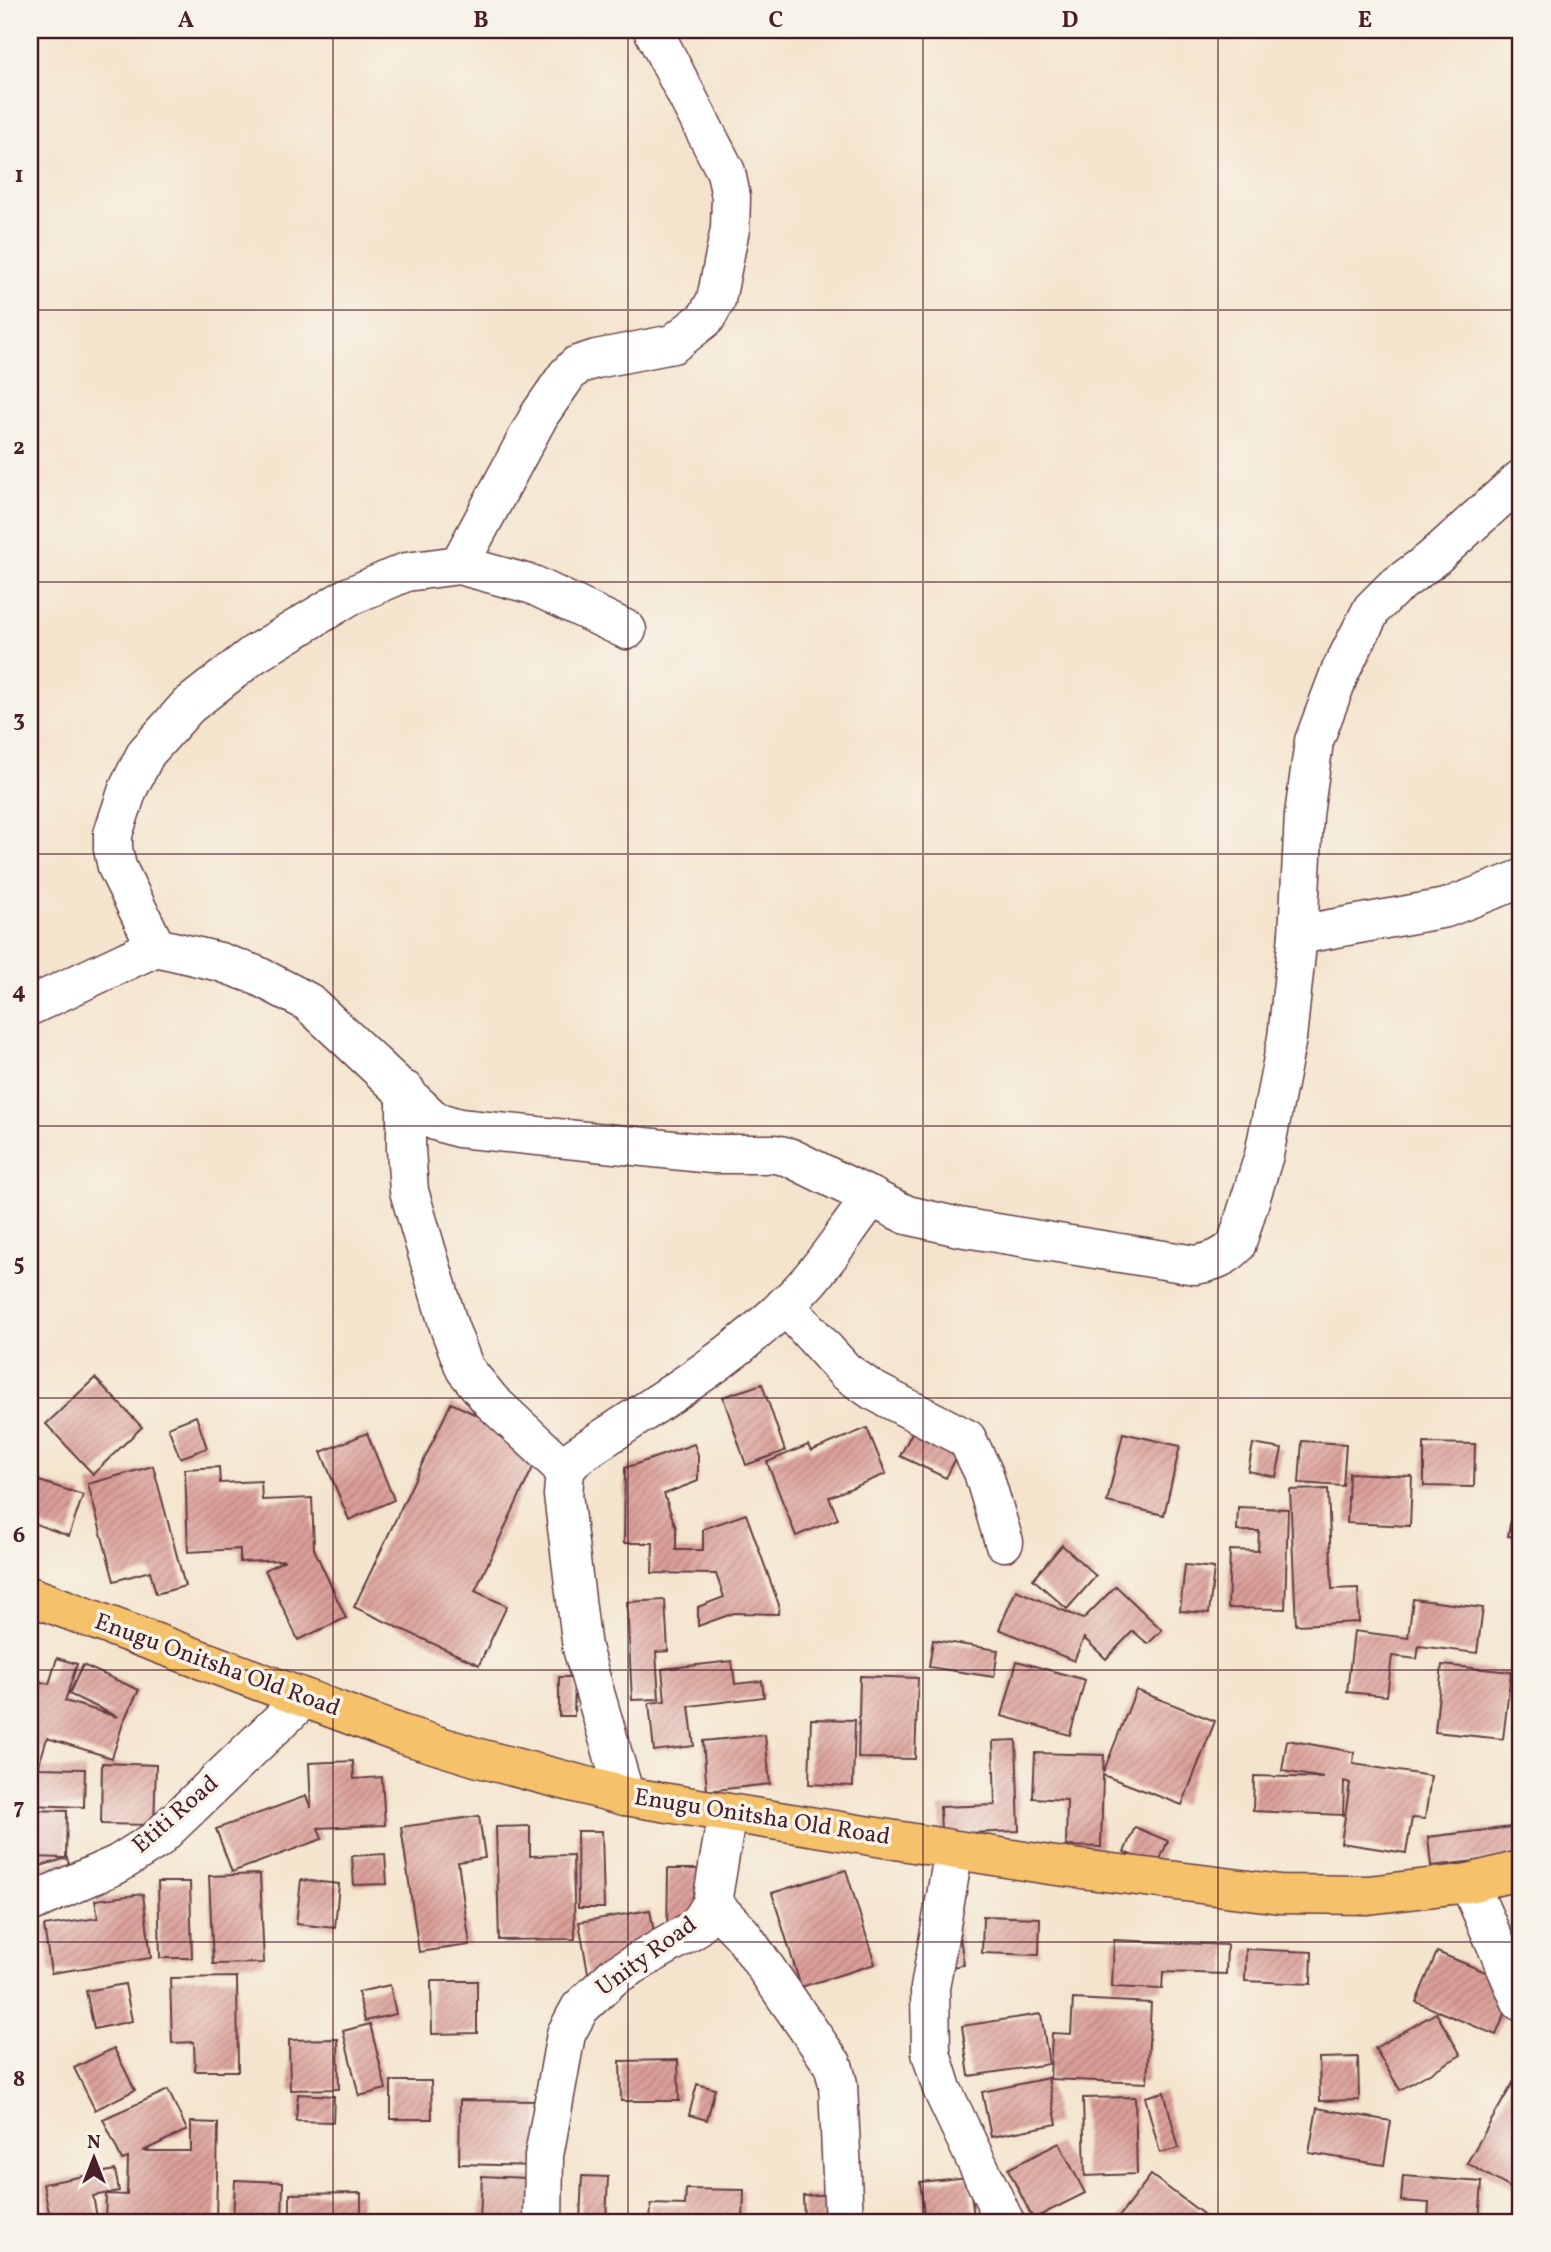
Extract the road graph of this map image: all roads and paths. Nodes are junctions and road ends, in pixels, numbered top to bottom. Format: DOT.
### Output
graph roads {
  1 [pos="653,30"];
  2 [pos="1521,479"];
  3 [pos="459,565"];
  4 [pos="627,630"];
  5 [pos="1521,879"];
  6 [pos="1298,935"];
  7 [pos="156,947"];
  8 [pos="30,1006"];
  9 [pos="406,1091"];
  10 [pos="872,1197"];
  11 [pos="785,1305"];
  12 [pos="565,1470"];
  13 [pos="1004,1542"];
  14 [pos="30,1595"];
  15 [pos="303,1699"];
  16 [pos="625,1796"];
  17 [pos="727,1813"];
  18 [pos="954,1850"];
  19 [pos="1521,1870"];
  20 [pos="1469,1883"];
  21 [pos="30,1903"];
  22 [pos="712,1903"];
  23 [pos="1521,2002"];
  24 [pos="543,2222"];
  25 [pos="844,2222"];
  26 [pos="1005,2222"];
  1 -- 3 [label="street"];
  2 -- 6 [label="street"];
  3 -- 4 [label="street"];
  3 -- 7 [label="street"];
  5 -- 6 [label="street"];
  6 -- 10 [label="street"];
  7 -- 8 [label="street"];
  7 -- 9 [label="street"];
  9 -- 10 [label="street"];
  9 -- 12 [label="street"];
  10 -- 11 [label="street"];
  11 -- 12 [label="street"];
  11 -- 13 [label="street"];
  12 -- 16 [label="street"];
  14 -- 15 [label="main road, Enugu Onitsha Old Road"];
  15 -- 16 [label="main road, Enugu Onitsha Old Road"];
  15 -- 21 [label="street, Etiti Road"];
  16 -- 17 [label="main road, Enugu Onitsha Old Road"];
  17 -- 18 [label="main road, Enugu Onitsha Old Road"];
  17 -- 22 [label="street, Unity Road"];
  18 -- 20 [label="main road, Enugu Onitsha Old Road"];
  18 -- 26 [label="street"];
  19 -- 20 [label="main road, Enugu Onitsha Old Road"];
  20 -- 23 [label="street"];
  22 -- 24 [label="street, Unity Road"];
  22 -- 25 [label="street"];
}
